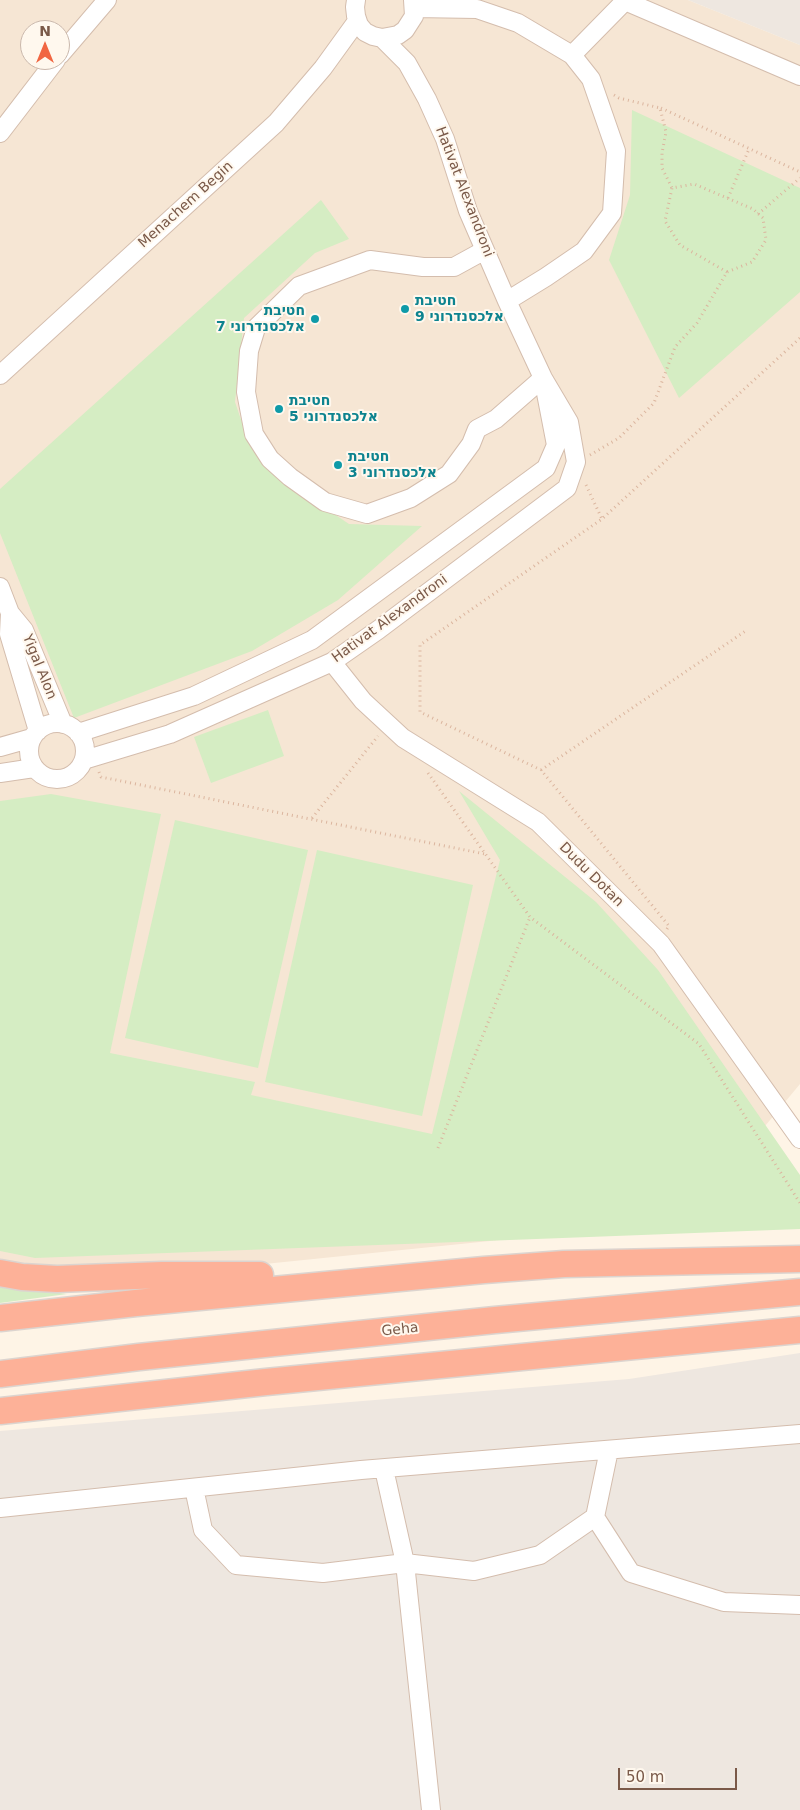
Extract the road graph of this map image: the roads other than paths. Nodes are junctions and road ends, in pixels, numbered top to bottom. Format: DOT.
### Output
graph roads {
  1 [pos="107,0"];
  2 [pos="356,0"];
  3 [pos="414,4"];
  4 [pos="358,21"];
  5 [pos="405,30"];
  6 [pos="382,38"];
  7 [pos="70,43"];
  8 [pos="572,55"];
  9 [pos="407,63"];
  10 [pos="48,70"];
  11 [pos="800,76"];
  12 [pos="0,133"];
  13 [pos="485,250"];
  14 [pos="507,301"];
  15 [pos="0,375"];
  16 [pos="543,378"];
  17 [pos="0,587"];
  18 [pos="3,616"];
  19 [pos="332,662"];
  20 [pos="63,724"];
  21 [pos="78,733"];
  22 [pos="35,734"];
  23 [pos="0,747"];
  24 [pos="84,760"];
  25 [pos="34,768"];
  26 [pos="0,773"];
  27 [pos="800,1140"];
  28 [pos="800,1258"];
  29 [pos="484,1270"];
  30 [pos="0,1273"];
  31 [pos="800,1292"];
  32 [pos="0,1318"];
  33 [pos="800,1330"];
  34 [pos="0,1374"];
  35 [pos="0,1411"];
  36 [pos="800,1434"];
  37 [pos="609,1450"];
  38 [pos="384,1469"];
  39 [pos="194,1488"];
  40 [pos="0,1508"];
  41 [pos="595,1517"];
  42 [pos="405,1563"];
  43 [pos="800,1605"];
  44 [pos="431,1810"];
  1 -- 7 [label="street"];
  2 -- 4 [label="street"];
  3 -- 5 [label="street"];
  3 -- 8 [label="street"];
  4 -- 6 [label="street, Hativat Alexandroni"];
  4 -- 15 [label="street, Menachem Begin"];
  5 -- 6 [label="street"];
  5 -- 9 [label="street, Hativat Alexandroni"];
  6 -- 9 [label="street, Hativat Alexandroni"];
  8 -- 11 [label="street"];
  8 -- 14 [label="street"];
  9 -- 13 [label="street, Hativat Alexandroni"];
  10 -- 12 [label="street"];
  13 -- 14 [label="street, Hativat Alexandroni"];
  13 -- 16 [label="street"];
  14 -- 16 [label="street, Hativat Alexandroni"];
  16 -- 19 [label="street, Hativat Alexandroni"];
  16 -- 21 [label="street, Hativat Alexandroni"];
  17 -- 18 [label="street, Yigal Alon"];
  18 -- 20 [label="street, Yigal Alon"];
  18 -- 22 [label="street, Yigal Alon"];
  19 -- 24 [label="street, Hativat Alexandroni"];
  19 -- 27 [label="street, Dudu Dotan"];
  20 -- 21 [label="street"];
  20 -- 22 [label="street"];
  21 -- 24 [label="street"];
  22 -- 23 [label="street"];
  22 -- 25 [label="street"];
  24 -- 25 [label="street"];
  25 -- 26 [label="street"];
  28 -- 29 [label="highway"];
  29 -- 30 [label="highway"];
  29 -- 32 [label="highway"];
  31 -- 34 [label="highway, Geha"];
  33 -- 35 [label="highway"];
  36 -- 37 [label="street"];
  37 -- 38 [label="street"];
  37 -- 41 [label="street"];
  38 -- 39 [label="street"];
  38 -- 42 [label="street"];
  39 -- 40 [label="street"];
  39 -- 42 [label="street"];
  41 -- 42 [label="street"];
  41 -- 43 [label="street"];
  42 -- 44 [label="street"];
}
